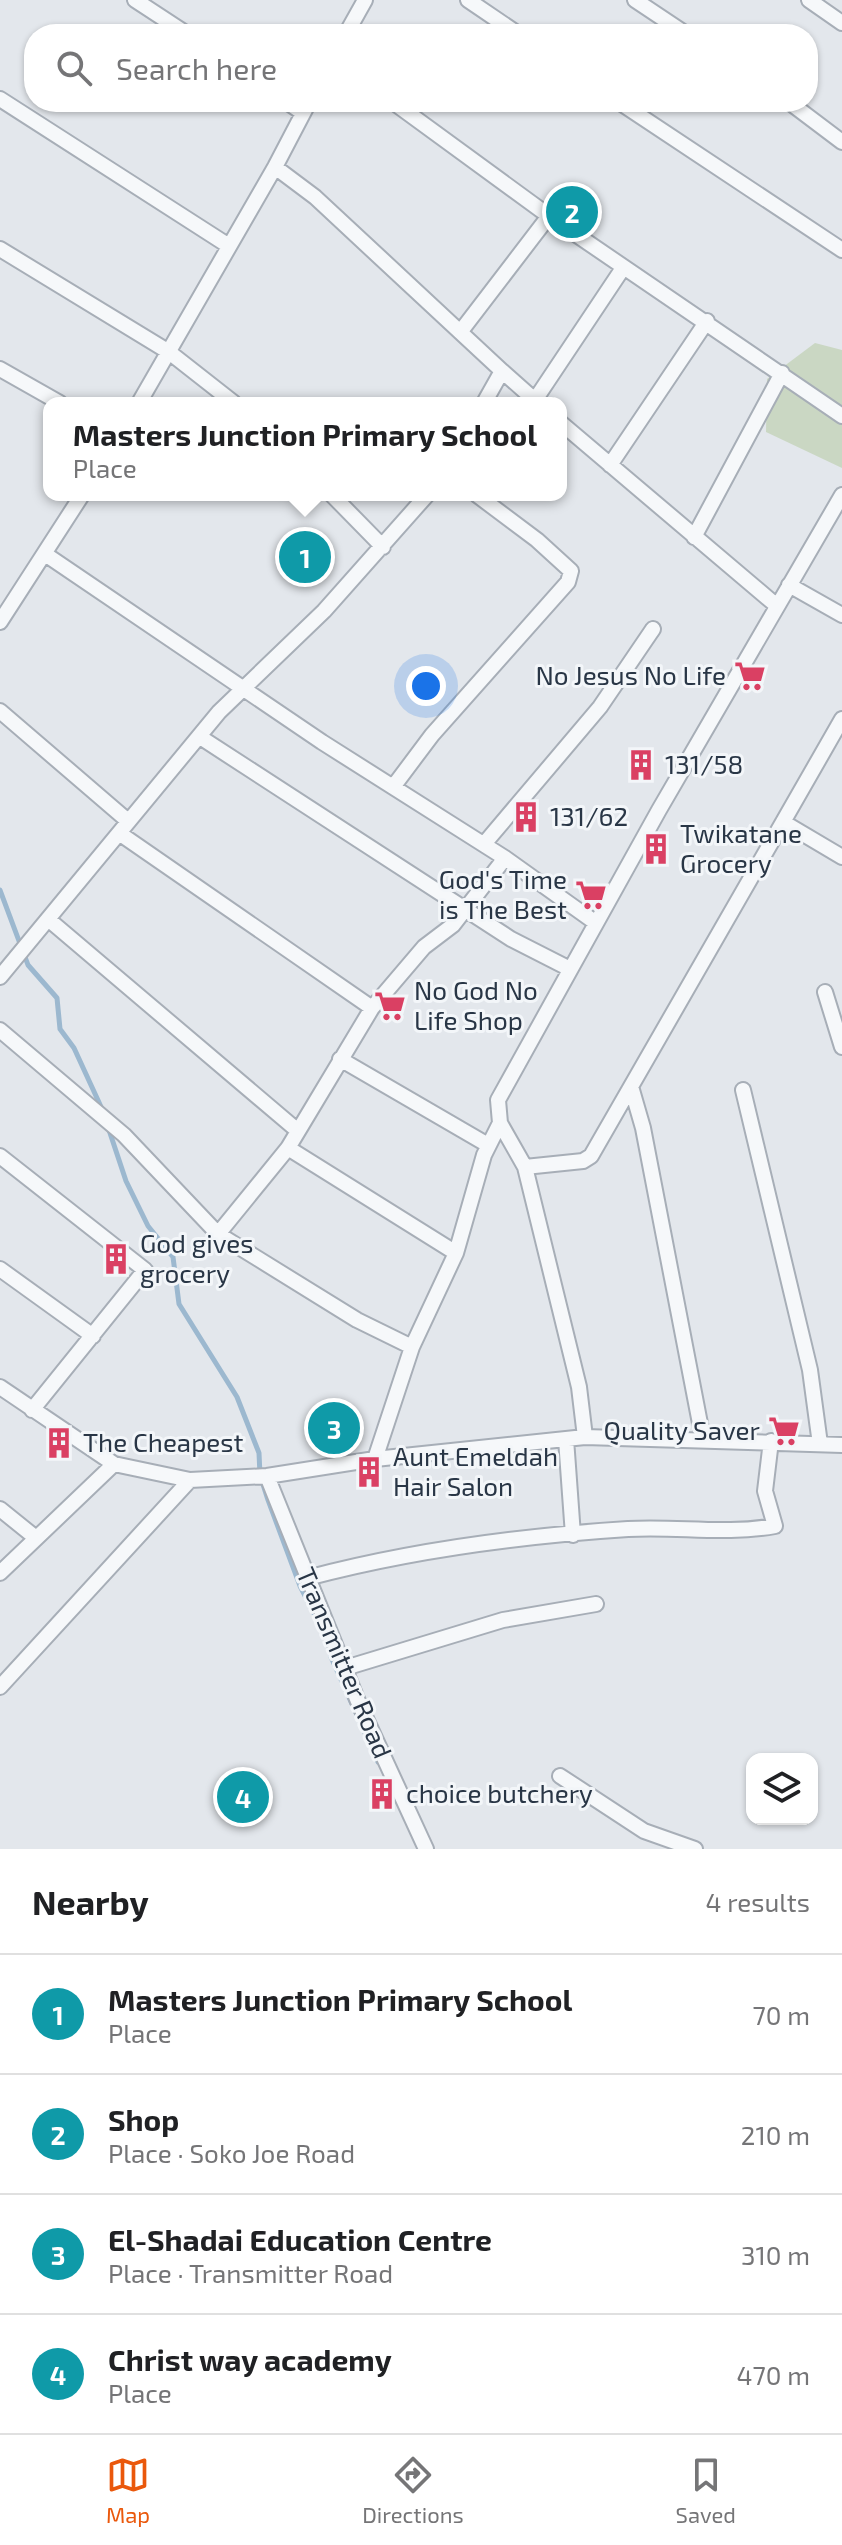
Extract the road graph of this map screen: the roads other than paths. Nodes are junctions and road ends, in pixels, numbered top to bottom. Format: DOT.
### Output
graph roads {
  1 [pos="135,0"];
  2 [pos="365,0"];
  3 [pos="468,0"];
  4 [pos="635,0"];
  5 [pos="809,0"];
  6 [pos="842,23"];
  7 [pos="172,24"];
  8 [pos="352,24"];
  9 [pos="503,24"];
  10 [pos="671,24"];
  11 [pos="0,99"];
  12 [pos="304,112"];
  13 [pos="407,112"];
  14 [pos="634,112"];
  15 [pos="802,112"];
  16 [pos="842,142"];
  17 [pos="275,167"];
  18 [pos="549,216"];
  19 [pos="229,246"];
  20 [pos="0,249"];
  21 [pos="842,250"];
  22 [pos="623,268"];
  23 [pos="707,321"];
  24 [pos="461,331"];
  25 [pos="169,352"];
  26 [pos="0,369"];
  27 [pos="502,371"];
  28 [pos="782,373"];
  29 [pos="49,397"];
  30 [pos="143,397"];
  31 [pos="226,397"];
  32 [pos="487,397"];
  33 [pos="531,397"];
  34 [pos="540,397"];
  35 [pos="842,416"];
  36 [pos="567,428"];
  37 [pos="610,465"];
  38 [pos="842,495"];
  39 [pos="78,501"];
  40 [pos="338,501"];
  41 [pos="422,501"];
  42 [pos="484,501"];
  43 [pos="694,537"];
  44 [pos="383,547"];
  45 [pos="45,554"];
  46 [pos="789,585"];
  47 [pos="777,606"];
  48 [pos="842,615"];
  49 [pos="0,622"];
  50 [pos="651,632"];
  51 [pos="242,687"];
  52 [pos="0,711"];
  53 [pos="842,719"];
  54 [pos="200,737"];
  55 [pos="393,787"];
  56 [pos="783,822"];
  57 [pos="124,827"];
  58 [pos="484,844"];
  59 [pos="842,857"];
  60 [pos="505,858"];
  61 [pos="467,909"];
  62 [pos="48,919"];
  63 [pos="596,923"];
  64 [pos="570,969"];
  65 [pos="0,977"];
  66 [pos="825,992"];
  67 [pos="372,1008"];
  68 [pos="0,1030"];
  69 [pos="842,1047"];
  70 [pos="340,1059"];
  71 [pos="632,1090"];
  72 [pos="743,1090"];
  73 [pos="500,1123"];
  74 [pos="298,1131"];
  75 [pos="488,1145"];
  76 [pos="288,1148"];
  77 [pos="0,1156"];
  78 [pos="525,1167"];
  79 [pos="218,1234"];
  80 [pos="456,1253"];
  81 [pos="0,1269"];
  82 [pos="93,1336"];
  83 [pos="412,1347"];
  84 [pos="0,1387"];
  85 [pos="32,1410"];
  86 [pos="585,1437"];
  87 [pos="566,1439"];
  88 [pos="703,1439"];
  89 [pos="771,1441"];
  90 [pos="820,1444"];
  91 [pos="842,1445"];
  92 [pos="375,1459"];
  93 [pos="114,1464"];
  94 [pos="267,1476"];
  95 [pos="190,1480"];
  96 [pos="0,1509"];
  97 [pos="573,1535"];
  98 [pos="36,1538"];
  99 [pos="0,1573"];
  100 [pos="307,1578"];
  101 [pos="596,1604"];
  102 [pos="345,1668"];
  103 [pos="0,1687"];
  104 [pos="560,1776"];
  105 [pos="424,1846"];
  106 [pos="408,1849"];
  107 [pos="695,1849"];
  1 -- 7 [label="street"];
  2 -- 8 [label="street"];
  3 -- 9 [label="street"];
  4 -- 10 [label="street"];
  5 -- 6 [label="street"];
  11 -- 19 [label="street"];
  12 -- 17 [label="street"];
  13 -- 18 [label="street"];
  14 -- 21 [label="street"];
  15 -- 16 [label="street"];
  17 -- 19 [label="street"];
  17 -- 24 [label="street"];
  18 -- 22 [label="street"];
  18 -- 24 [label="street"];
  19 -- 25 [label="street"];
  20 -- 25 [label="street"];
  22 -- 23 [label="street"];
  22 -- 34 [label="street"];
  23 -- 28 [label="street"];
  23 -- 37 [label="street"];
  24 -- 27 [label="street"];
  25 -- 30 [label="street"];
  25 -- 31 [label="street"];
  26 -- 29 [label="street"];
  27 -- 32 [label="street"];
  27 -- 33 [label="street"];
  28 -- 35 [label="street"];
  28 -- 43 [label="street"];
  36 -- 37 [label="street"];
  37 -- 43 [label="street"];
  38 -- 46 [label="street"];
  39 -- 45 [label="street"];
  40 -- 44 [label="street"];
  41 -- 44 [label="street"];
  42 -- 55 [label="street"];
  43 -- 47 [label="street"];
  44 -- 51 [label="street"];
  45 -- 49 [label="street"];
  45 -- 51 [label="street"];
  46 -- 47 [label="street"];
  46 -- 48 [label="street"];
  47 -- 63 [label="street"];
  50 -- 58 [label="street"];
  51 -- 54 [label="street"];
  51 -- 55 [label="street"];
  52 -- 57 [label="street"];
  53 -- 56 [label="street"];
  54 -- 57 [label="street"];
  54 -- 61 [label="street"];
  55 -- 58 [label="street"];
  56 -- 59 [label="street"];
  56 -- 71 [label="street"];
  57 -- 62 [label="street"];
  57 -- 67 [label="street"];
  58 -- 60 [label="street"];
  60 -- 61 [label="street"];
  60 -- 63 [label="street"];
  61 -- 64 [label="street"];
  61 -- 67 [label="street"];
  62 -- 65 [label="street"];
  62 -- 74 [label="street"];
  63 -- 64 [label="street"];
  64 -- 73 [label="street"];
  66 -- 69 [label="street"];
  67 -- 70 [label="street"];
  68 -- 79 [label="street"];
  70 -- 74 [label="street"];
  70 -- 75 [label="street"];
  71 -- 78 [label="street"];
  71 -- 88 [label="street"];
  72 -- 90 [label="street"];
  73 -- 75 [label="street"];
  73 -- 78 [label="street"];
  74 -- 76 [label="street"];
  75 -- 80 [label="street"];
  76 -- 79 [label="street"];
  76 -- 80 [label="street"];
  77 -- 82 [label="street"];
  78 -- 86 [label="street"];
  79 -- 83 [label="street"];
  80 -- 83 [label="street"];
  81 -- 82 [label="street"];
  82 -- 85 [label="street"];
  83 -- 92 [label="street"];
  84 -- 85 [label="street"];
  85 -- 93 [label="street"];
  86 -- 87 [label="street"];
  86 -- 88 [label="street"];
  87 -- 92 [label="street"];
  87 -- 97 [label="street"];
  88 -- 89 [label="street"];
  89 -- 90 [label="street"];
  89 -- 97 [label="street"];
  90 -- 91 [label="street"];
  92 -- 94 [label="street"];
  93 -- 95 [label="street"];
  93 -- 98 [label="street"];
  94 -- 95 [label="street"];
  94 -- 100 [label="street, Transmitter Road"];
  95 -- 103 [label="street"];
  96 -- 98 [label="street"];
  97 -- 100 [label="street"];
  98 -- 99 [label="street"];
  100 -- 102 [label="street, Transmitter Road"];
  101 -- 102 [label="street"];
  102 -- 105 [label="street, Transmitter Road"];
  104 -- 107 [label="street"];
  105 -- 106 [label="street"];
}
